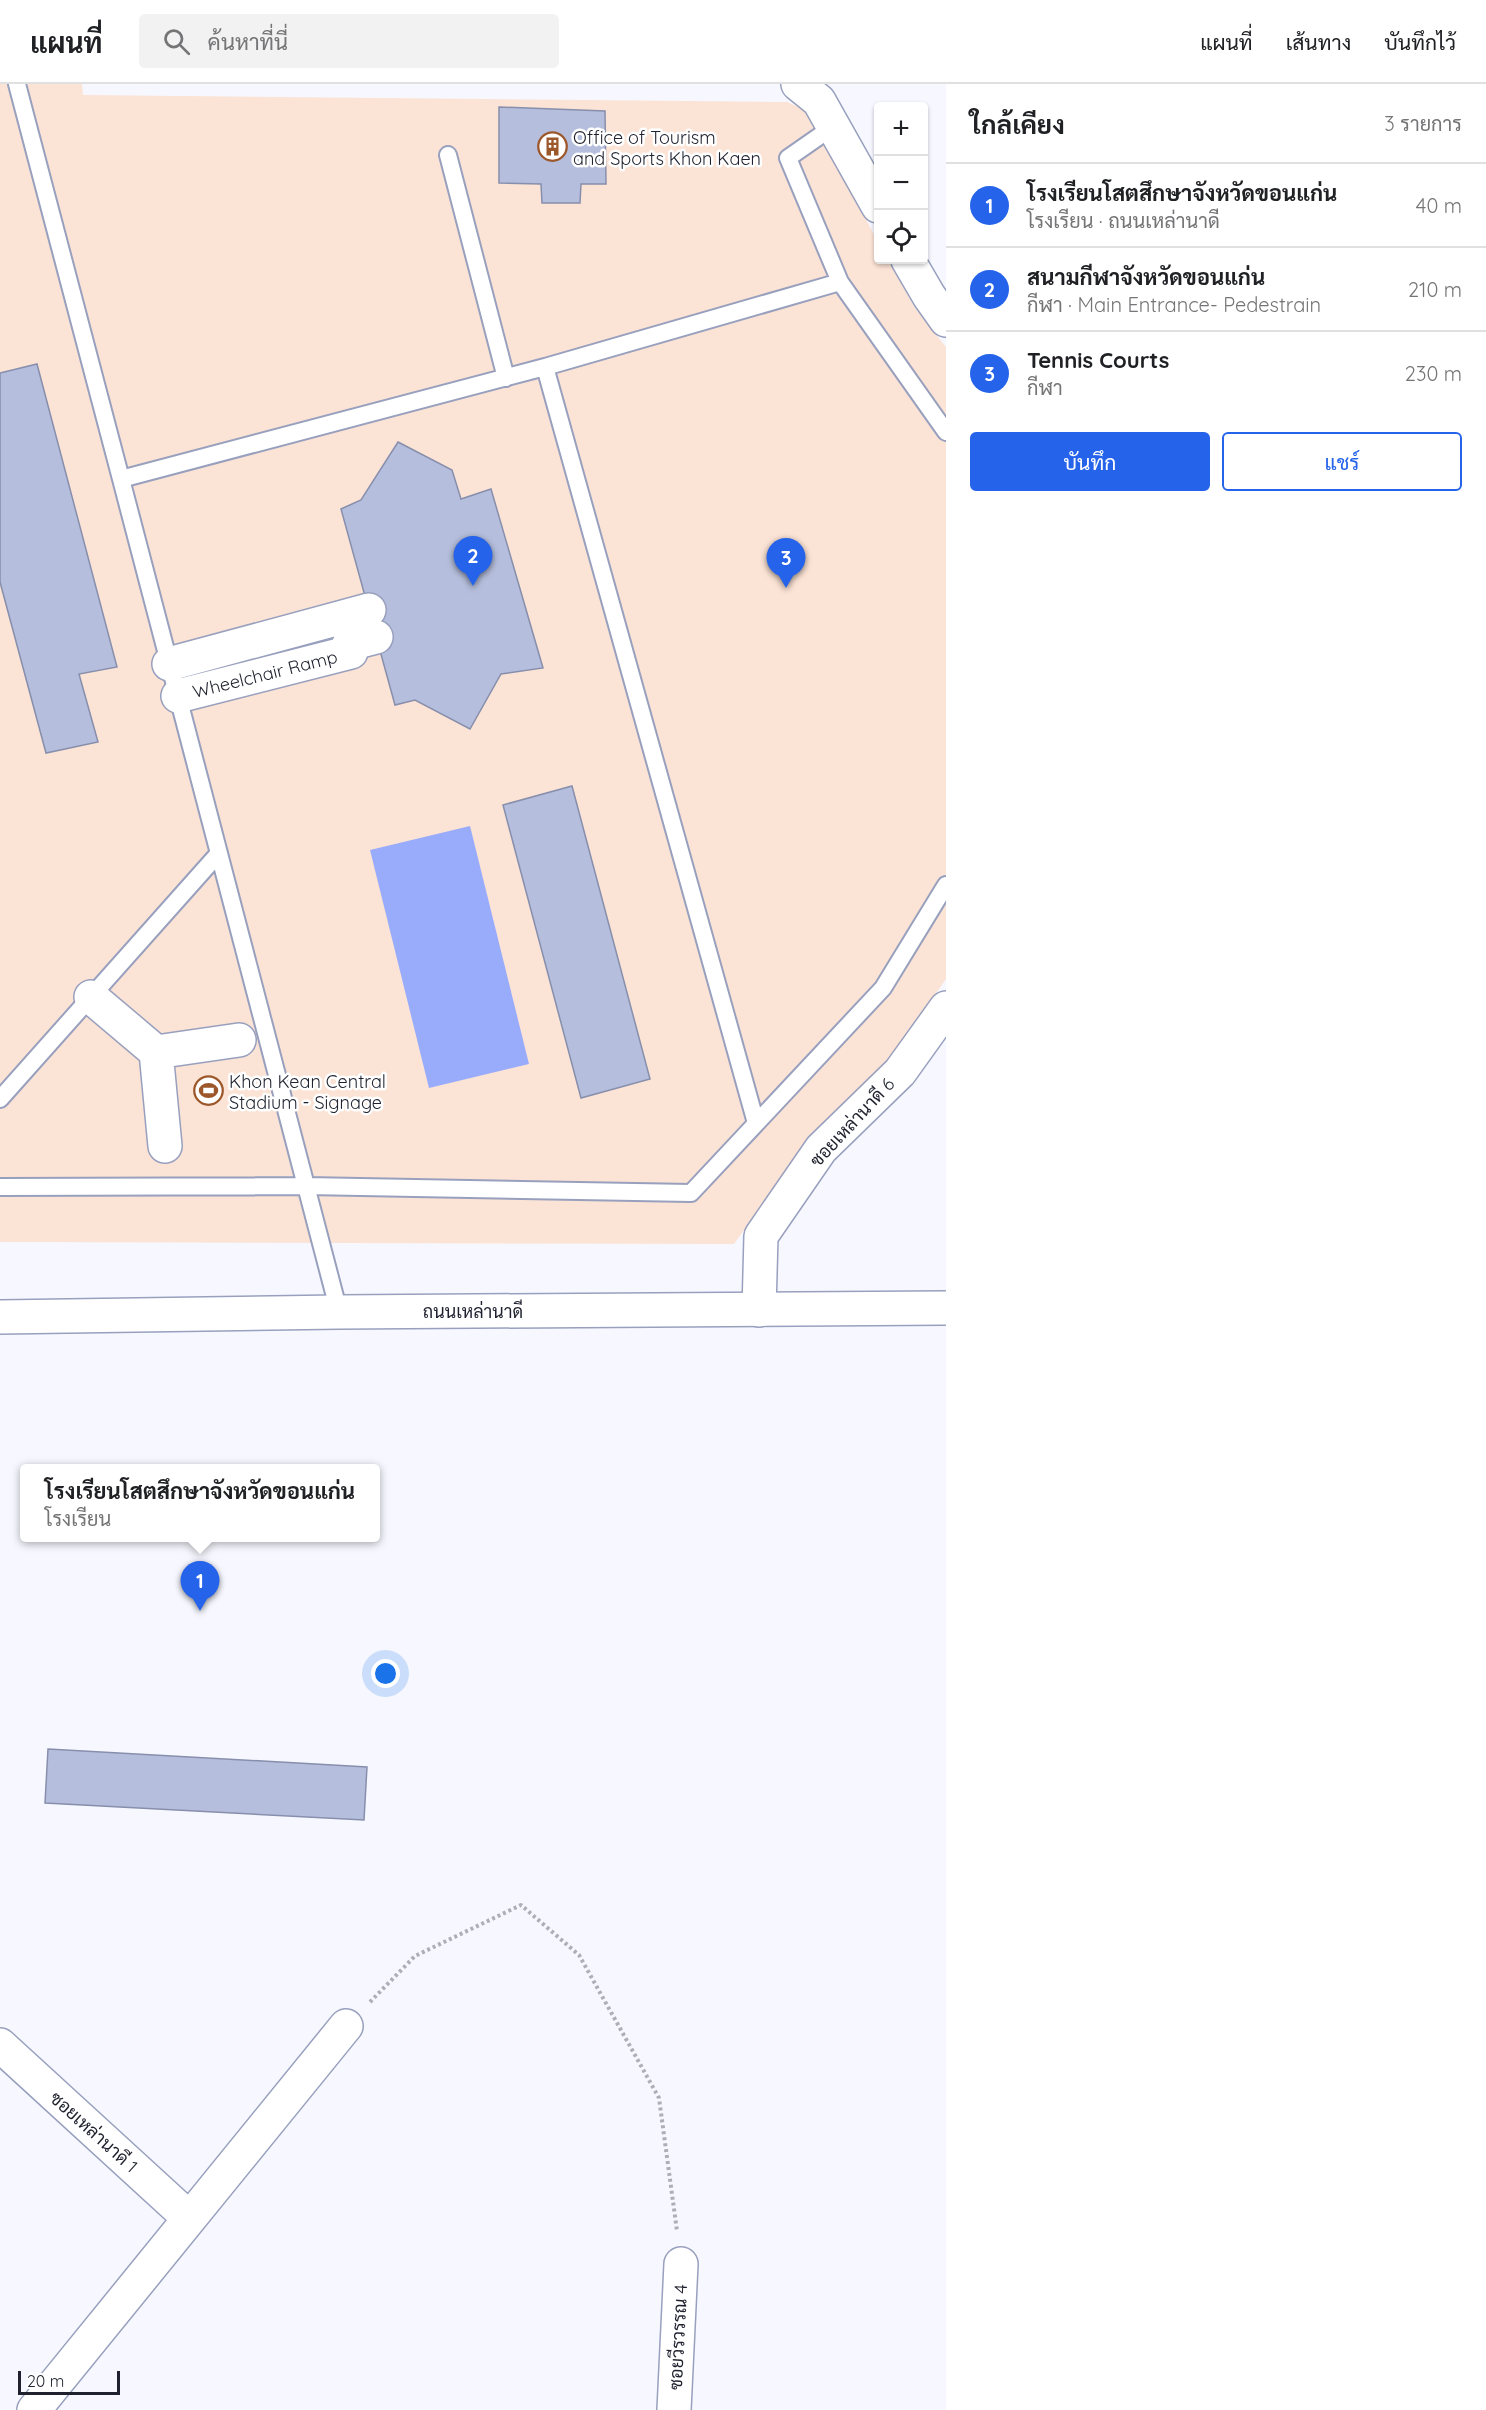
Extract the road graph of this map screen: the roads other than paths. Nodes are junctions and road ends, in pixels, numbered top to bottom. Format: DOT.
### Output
graph roads {
  1 [pos="17,84"];
  2 [pos="798,84"];
  3 [pos="834,126"];
  4 [pos="448,155"];
  5 [pos="874,197"];
  6 [pos="910,264"];
  7 [pos="840,282"];
  8 [pos="946,320"];
  9 [pos="545,367"];
  10 [pos="506,378"];
  11 [pos="946,432"];
  12 [pos="121,479"];
  13 [pos="169,664"];
  14 [pos="178,696"];
  15 [pos="219,853"];
  16 [pos="946,885"];
  17 [pos="91,997"];
  18 [pos="946,1008"];
  19 [pos="239,1040"];
  20 [pos="156,1052"];
  21 [pos="0,1099"];
  22 [pos="756,1123"];
  23 [pos="165,1146"];
  24 [pos="306,1186"];
  25 [pos="0,1187"];
  26 [pos="946,1308"];
  27 [pos="759,1310"];
  28 [pos="339,1312"];
  29 [pos="0,1317"];
  30 [pos="346,2026"];
  31 [pos="5,2060"];
  32 [pos="189,2218"];
  33 [pos="681,2264"];
  34 [pos="34,2410"];
  35 [pos="674,2410"];
  1 -- 12 [label="lane"];
  2 -- 3 [label="street"];
  3 -- 5 [label="street"];
  3 -- 7 [label="lane"];
  4 -- 10 [label="lane"];
  6 -- 8 [label="street"];
  7 -- 9 [label="lane"];
  7 -- 11 [label="lane"];
  9 -- 10 [label="lane"];
  9 -- 22 [label="lane"];
  10 -- 12 [label="lane"];
  12 -- 13 [label="lane"];
  13 -- 14 [label="lane"];
  13 -- 14 [label="street, Wheelchair Ramp"];
  14 -- 15 [label="lane"];
  15 -- 17 [label="lane"];
  15 -- 24 [label="lane"];
  16 -- 22 [label="lane"];
  17 -- 20 [label="street"];
  17 -- 21 [label="lane"];
  18 -- 27 [label="street, ซอยเหล่านาดี 6"];
  19 -- 20 [label="street"];
  20 -- 23 [label="street"];
  22 -- 24 [label="lane"];
  24 -- 25 [label="lane"];
  24 -- 28 [label="lane"];
  26 -- 27 [label="street, ถนนเหล่านาดี"];
  27 -- 28 [label="street, ถนนเหล่านาดี"];
  28 -- 29 [label="street, ถนนเหล่านาดี"];
  30 -- 32 [label="street"];
  31 -- 32 [label="street, ซอยเหล่านาดี 1"];
  32 -- 34 [label="street"];
  33 -- 35 [label="street, ซอยวีรวรรณ 4"];
}
